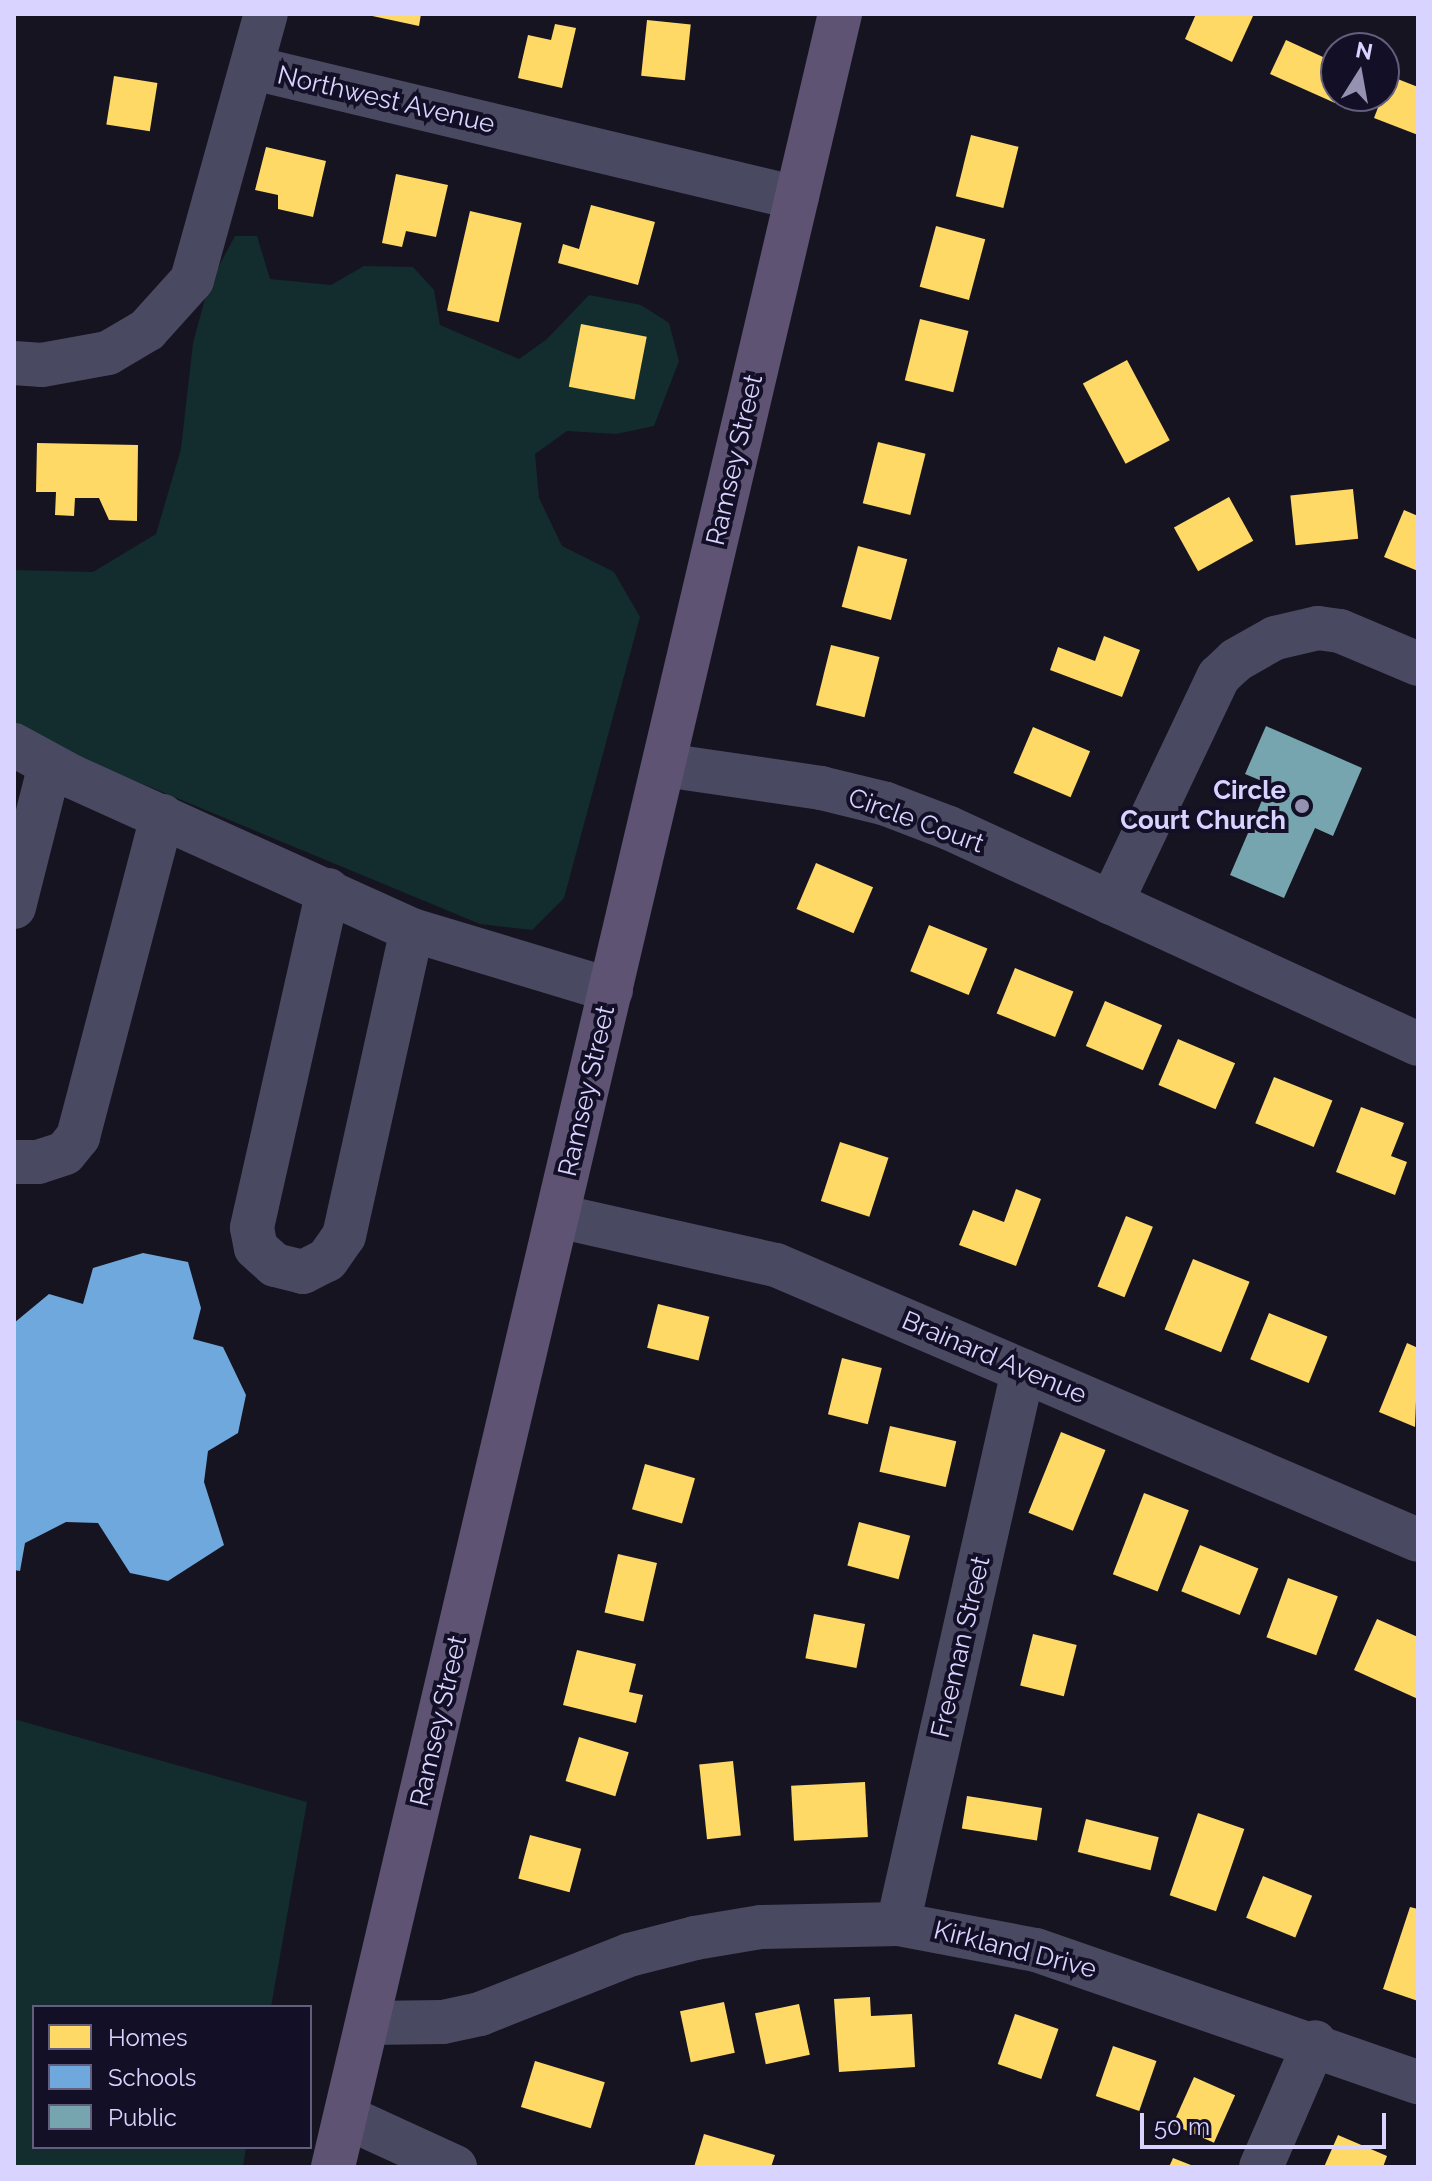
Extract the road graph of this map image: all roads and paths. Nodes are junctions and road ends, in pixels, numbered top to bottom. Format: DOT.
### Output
graph roads {
  1 [pos="266,14"];
  2 [pos="840,14"];
  3 [pos="253,68"];
  4 [pos="797,198"];
  5 [pos="14,363"];
  6 [pos="1418,664"];
  7 [pos="32,755"];
  8 [pos="664,765"];
  9 [pos="162,816"];
  10 [pos="328,890"];
  11 [pos="1111,903"];
  12 [pos="14,907"];
  13 [pos="412,930"];
  14 [pos="611,990"];
  15 [pos="1418,1044"];
  16 [pos="14,1162"];
  17 [pos="558,1216"];
  18 [pos="1023,1371"];
  19 [pos="1418,1540"];
  20 [pos="898,1924"];
  21 [pos="368,2023"];
  22 [pos="1315,2042"];
  23 [pos="1418,2082"];
  24 [pos="346,2117"];
  25 [pos="333,2167"];
  26 [pos="455,2167"];
  27 [pos="1261,2167"];
  1 -- 3 [label="street"];
  2 -- 4 [label="main road, Ramsey Street"];
  3 -- 4 [label="street, Northwest Avenue"];
  3 -- 5 [label="street, Northwest Avenue"];
  4 -- 8 [label="main road, Ramsey Street"];
  6 -- 11 [label="street"];
  7 -- 9 [label="street"];
  7 -- 12 [label="street"];
  8 -- 11 [label="street, Circle Court"];
  8 -- 14 [label="main road, Ramsey Street"];
  9 -- 10 [label="street"];
  9 -- 16 [label="street"];
  10 -- 13 [label="street"];
  10 -- 13 [label="street"];
  11 -- 15 [label="street, Circle Court"];
  13 -- 14 [label="street"];
  14 -- 17 [label="main road, Ramsey Street"];
  17 -- 18 [label="street, Brainard Avenue"];
  17 -- 21 [label="main road, Ramsey Street"];
  18 -- 19 [label="street, Brainard Avenue"];
  18 -- 20 [label="street, Freeman Street"];
  20 -- 21 [label="street, Kirkland Drive"];
  20 -- 22 [label="street, Kirkland Drive"];
  21 -- 24 [label="main road, Ramsey Street"];
  22 -- 23 [label="street, Kirkland Drive"];
  22 -- 27 [label="street"];
  24 -- 25 [label="main road, Ramsey Street"];
  24 -- 26 [label="street"];
}
